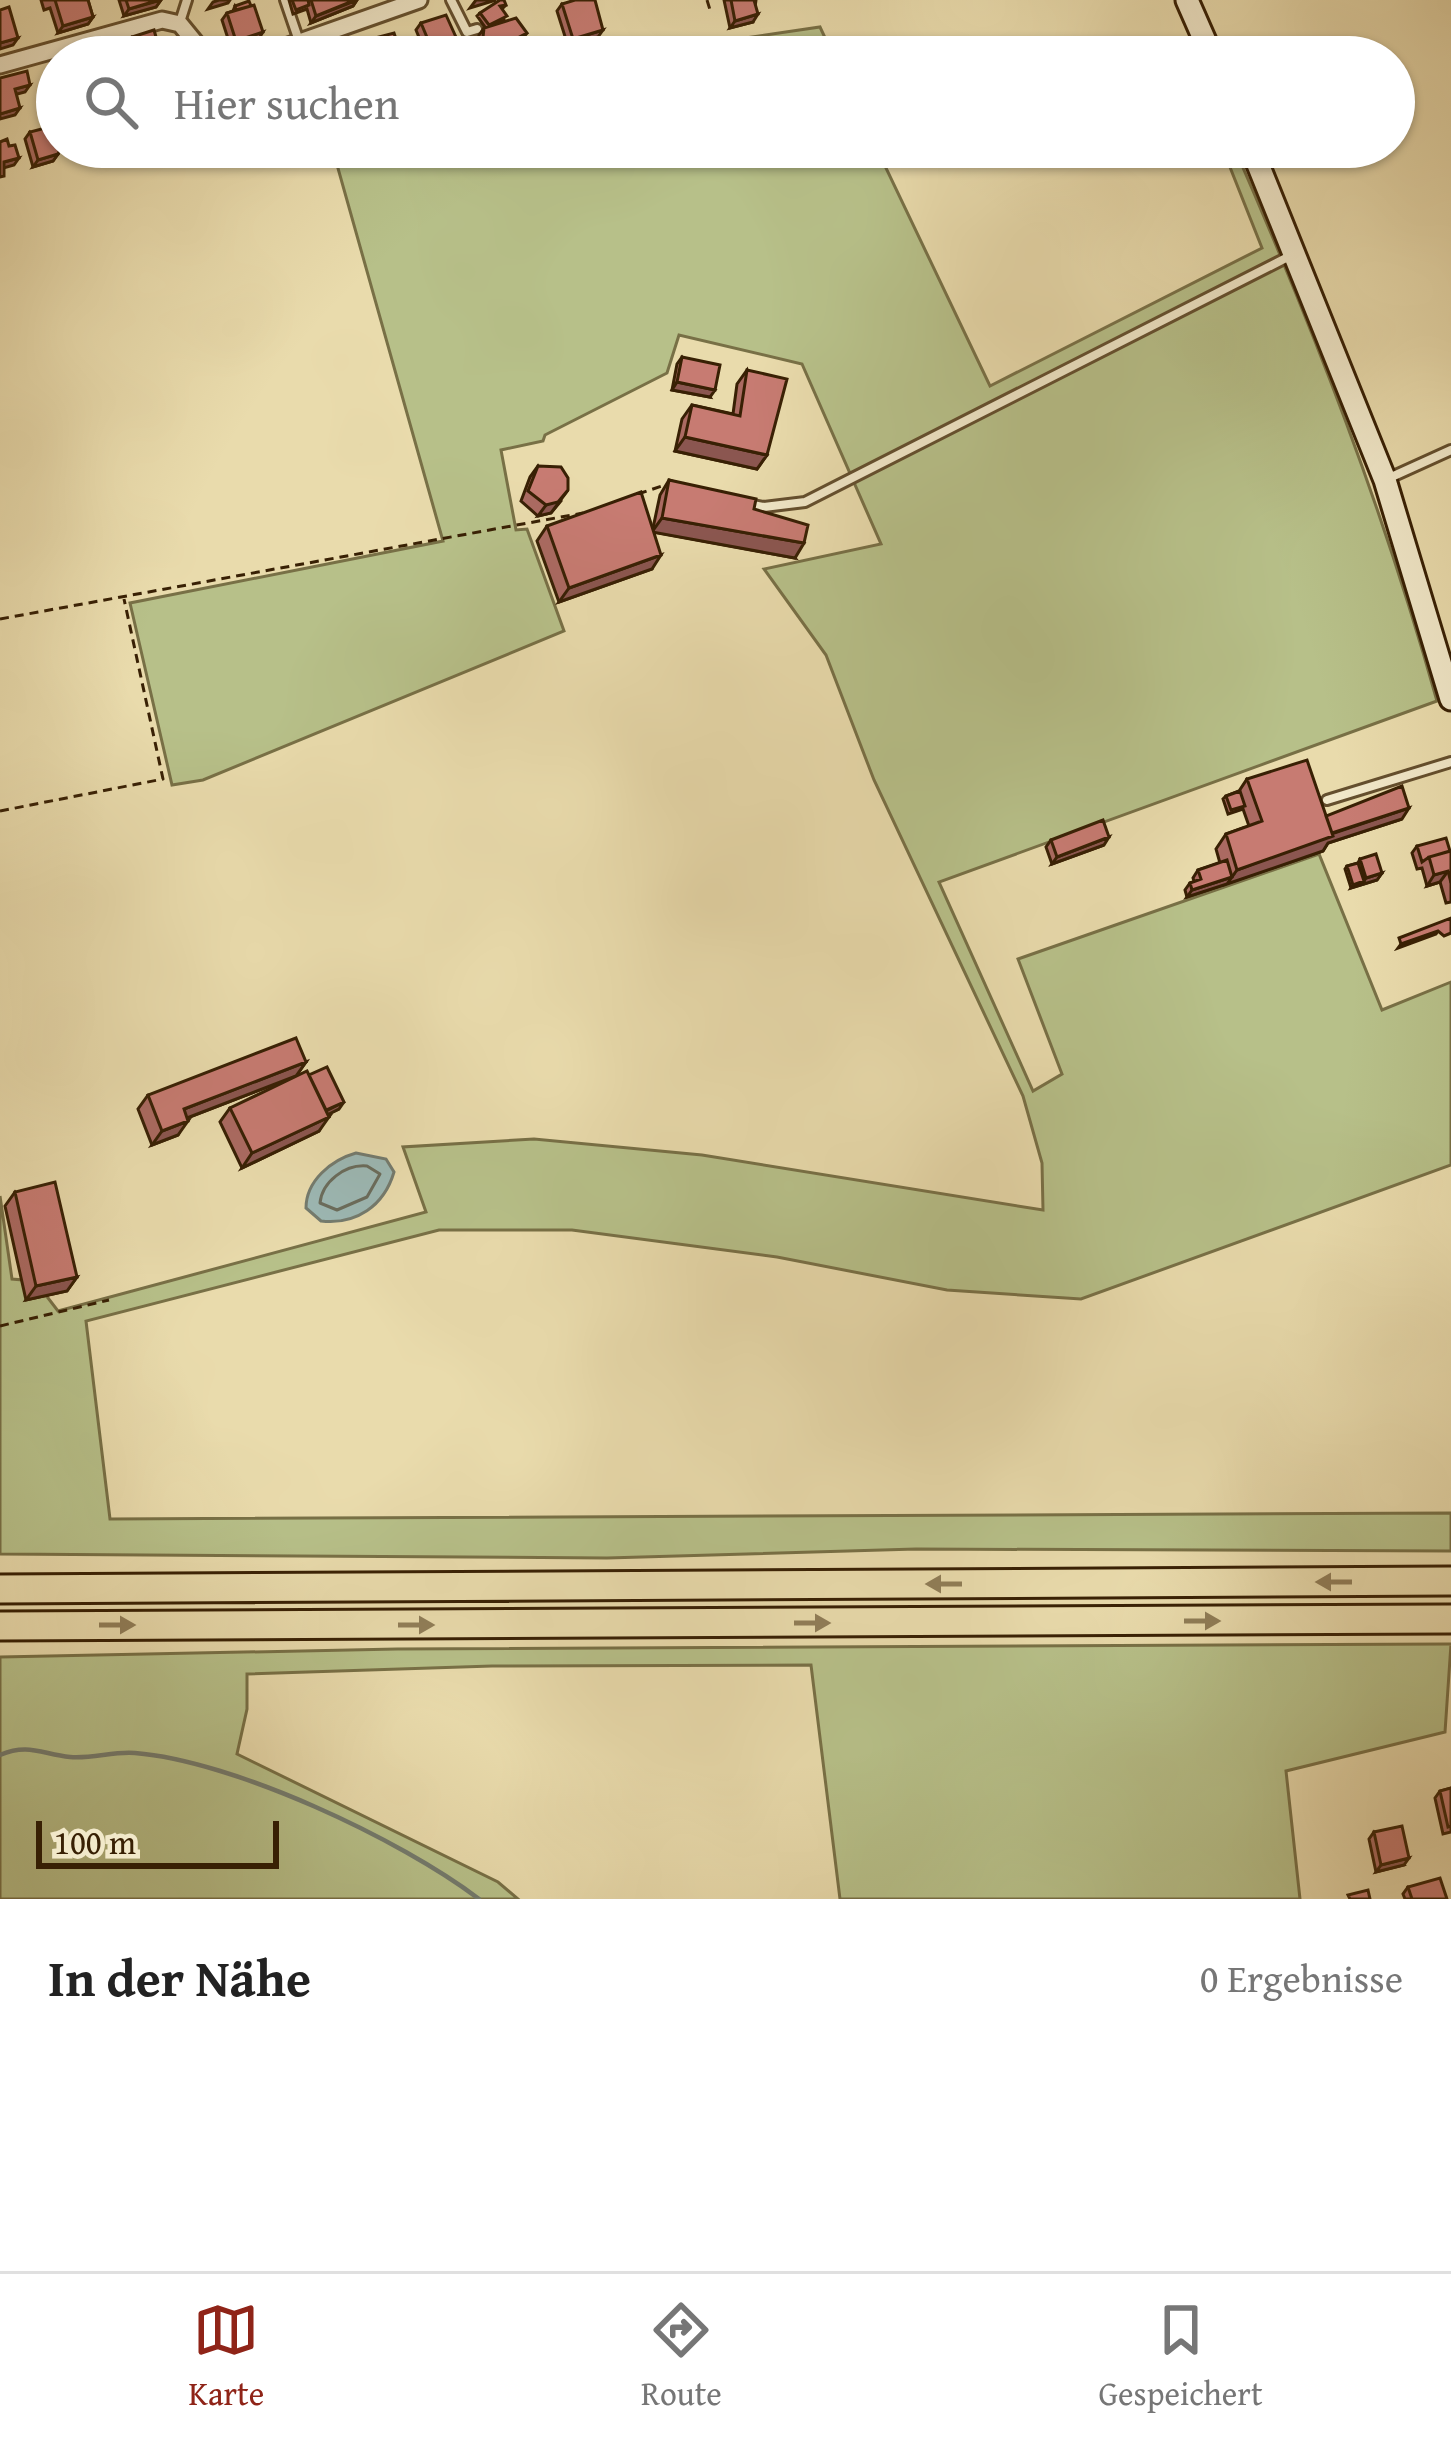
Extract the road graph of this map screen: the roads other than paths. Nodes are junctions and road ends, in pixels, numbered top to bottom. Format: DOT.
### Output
graph roads {
  1 [pos="187,0"];
  2 [pos="285,0"];
  3 [pos="419,0"];
  4 [pos="451,0"];
  5 [pos="1187,0"];
  6 [pos="180,24"];
  7 [pos="477,29"];
  8 [pos="104,36"];
  9 [pos="190,36"];
  10 [pos="298,36"];
  11 [pos="319,36"];
  12 [pos="1203,36"];
  13 [pos="36,55"];
  14 [pos="0,65"];
  15 [pos="1260,168"];
  16 [pos="1297,252"];
  17 [pos="1451,450"];
  18 [pos="1385,480"];
  19 [pos="724,499"];
  20 [pos="1451,699"];
  21 [pos="1451,763"];
  22 [pos="1327,800"];
  23 [pos="1451,1581"];
  24 [pos="0,1589"];
  25 [pos="1451,1619"];
  26 [pos="0,1626"];
  1 -- 6 [label="lane"];
  2 -- 10 [label="lane"];
  3 -- 11 [label="street"];
  4 -- 7 [label="lane"];
  5 -- 12 [label="main road"];
  6 -- 8 [label="street"];
  6 -- 9 [label="street"];
  13 -- 14 [label="street"];
  15 -- 16 [label="main road"];
  16 -- 18 [label="main road"];
  16 -- 19 [label="lane"];
  17 -- 18 [label="lane"];
  18 -- 20 [label="main road"];
  21 -- 22 [label="lane"];
  23 -- 24 [label="highway, one-way"];
  26 -- 25 [label="highway, one-way"];
}
